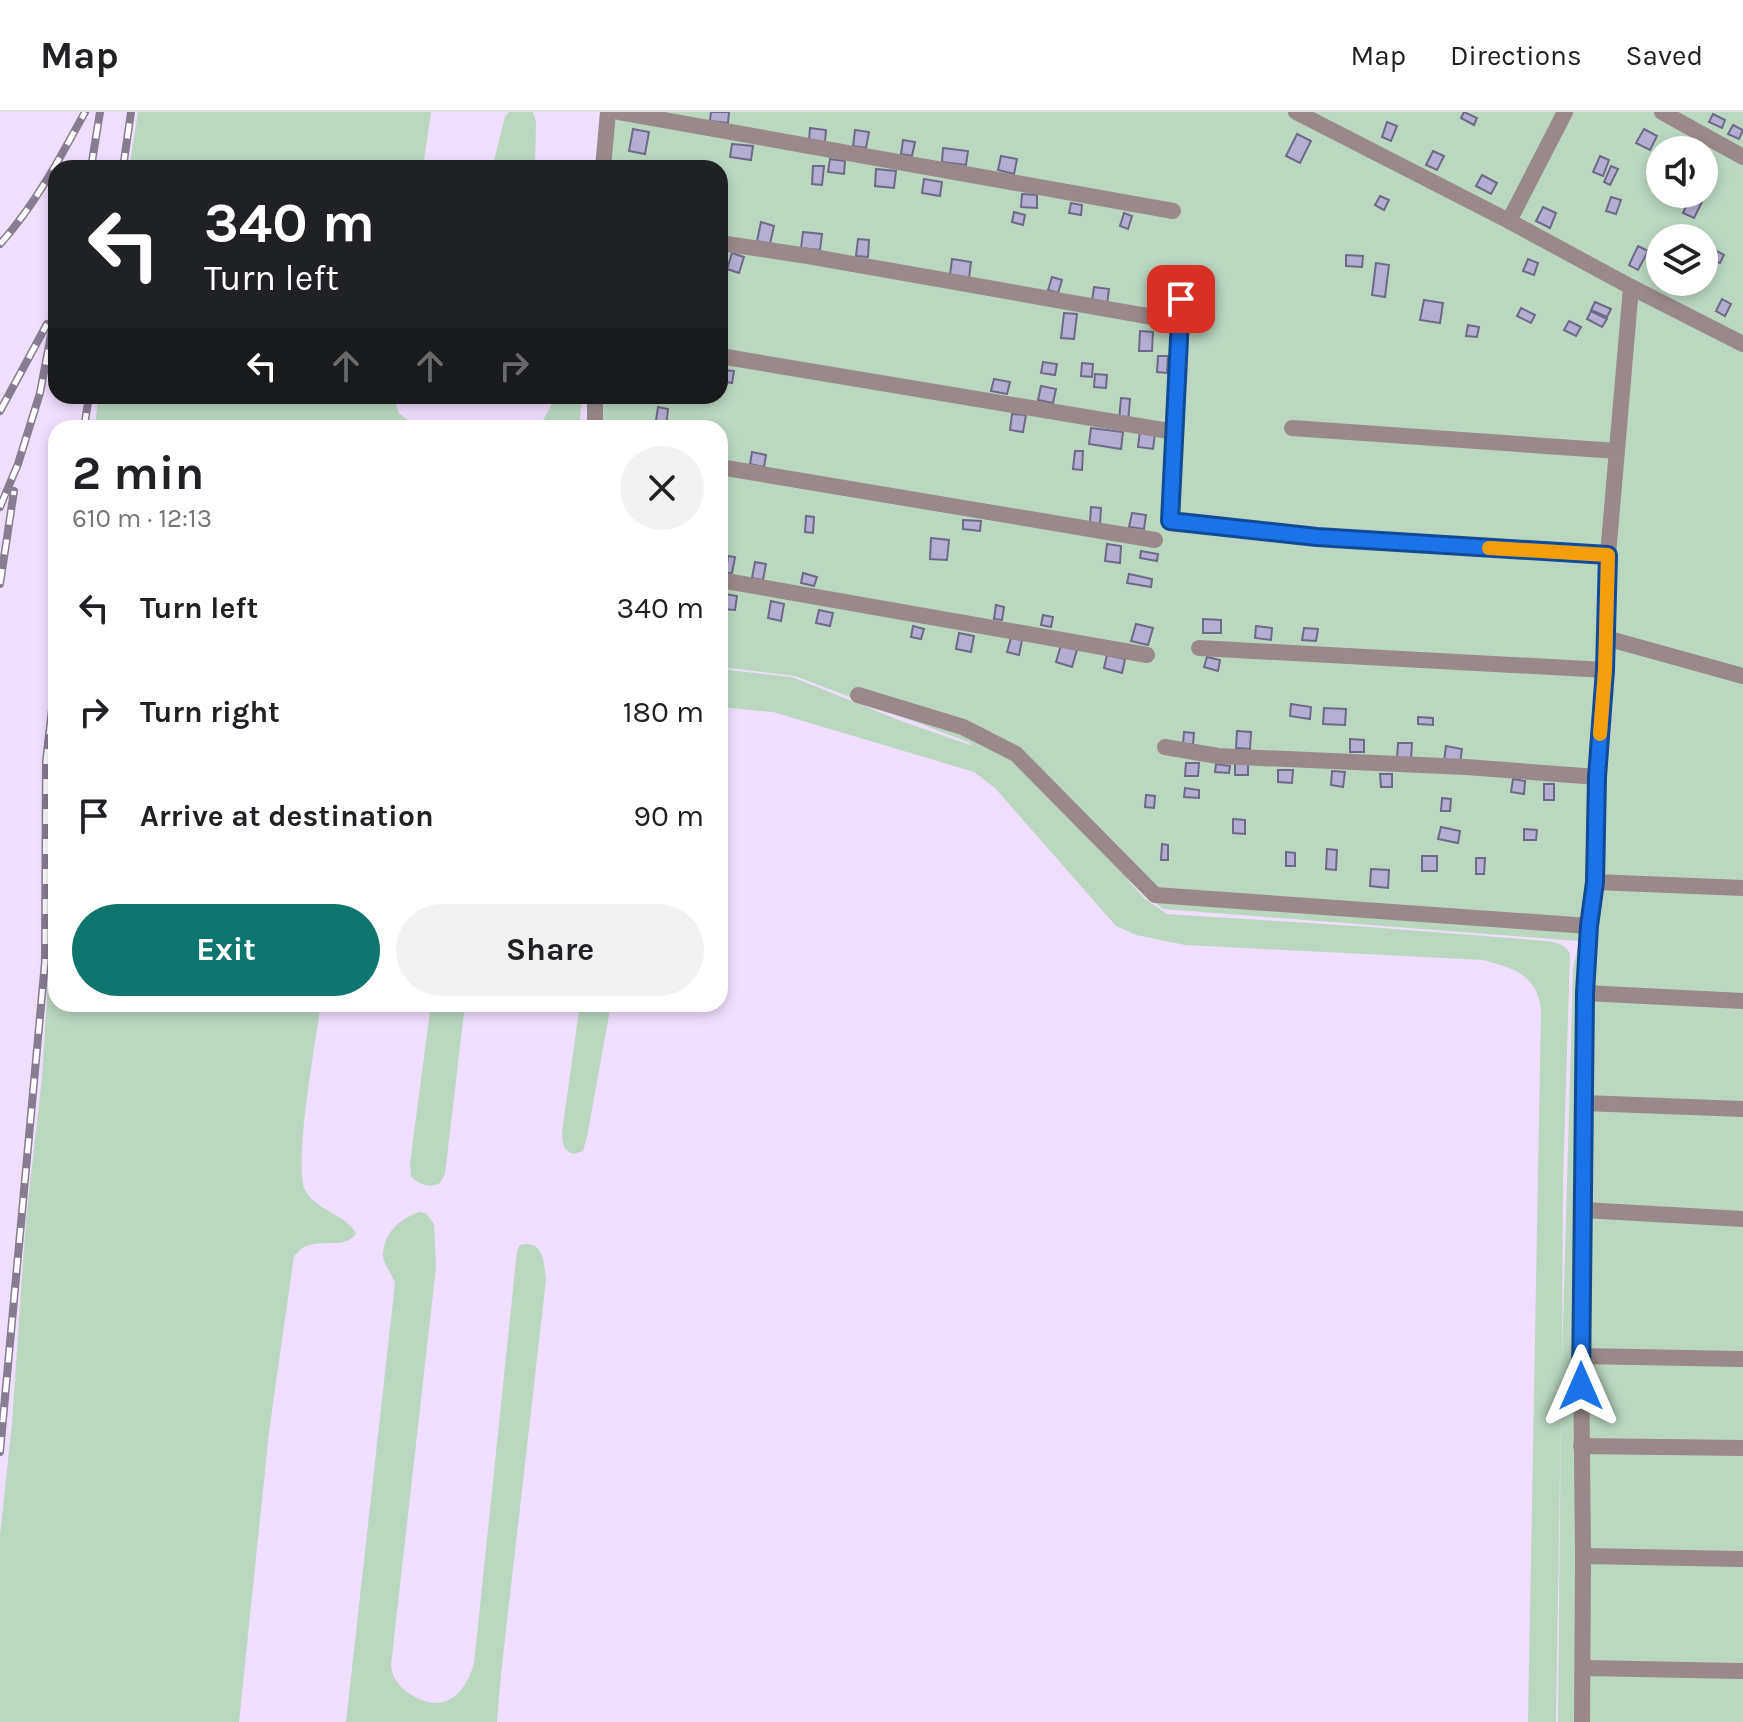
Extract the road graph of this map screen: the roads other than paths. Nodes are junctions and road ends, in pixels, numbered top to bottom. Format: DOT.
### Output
graph roads {
  1 [pos="608,112"];
  2 [pos="619,112"];
  3 [pos="1296,112"];
  4 [pos="1565,112"];
  5 [pos="1662,112"];
  6 [pos="1743,157"];
  7 [pos="604,160"];
  8 [pos="1173,211"];
  9 [pos="1509,221"];
  10 [pos="728,244"];
  11 [pos="1631,287"];
  12 [pos="1181,299"];
  13 [pos="1175,321"];
  14 [pos="1743,344"];
  15 [pos="728,357"];
  16 [pos="1292,428"];
  17 [pos="1175,432"];
  18 [pos="1617,451"];
  19 [pos="728,468"];
  20 [pos="1155,540"];
  21 [pos="1608,555"];
  22 [pos="728,581"];
  23 [pos="1606,638"];
  24 [pos="1199,648"];
  25 [pos="1147,655"];
  26 [pos="1605,670"];
  27 [pos="1743,676"];
  28 [pos="858,695"];
  29 [pos="1165,747"];
  30 [pos="1597,777"];
  31 [pos="1595,882"];
  32 [pos="1743,888"];
  33 [pos="1589,926"];
  34 [pos="1585,993"];
  35 [pos="1743,1001"];
  36 [pos="1584,1103"];
  37 [pos="1743,1109"];
  38 [pos="1583,1210"];
  39 [pos="1743,1219"];
  40 [pos="1581,1356"];
  41 [pos="1743,1359"];
  42 [pos="1581,1446"];
  43 [pos="1743,1448"];
  44 [pos="1583,1556"];
  45 [pos="1743,1559"];
  46 [pos="1583,1668"];
  47 [pos="1743,1671"];
  48 [pos="1582,1722"];
  1 -- 7 [label="street"];
  2 -- 8 [label="street"];
  3 -- 9 [label="street"];
  4 -- 9 [label="street"];
  5 -- 6 [label="street"];
  9 -- 11 [label="street"];
  10 -- 13 [label="street"];
  11 -- 14 [label="street"];
  11 -- 18 [label="street"];
  12 -- 17 [label="street"];
  15 -- 17 [label="street"];
  16 -- 18 [label="street"];
  17 -- 21 [label="street"];
  18 -- 21 [label="street"];
  19 -- 20 [label="street"];
  21 -- 23 [label="street"];
  22 -- 25 [label="street"];
  23 -- 26 [label="street"];
  23 -- 27 [label="street"];
  24 -- 26 [label="street"];
  26 -- 30 [label="street"];
  28 -- 33 [label="street"];
  29 -- 30 [label="street"];
  30 -- 31 [label="street"];
  31 -- 32 [label="street"];
  31 -- 33 [label="street"];
  33 -- 34 [label="street"];
  34 -- 35 [label="street"];
  34 -- 36 [label="street"];
  36 -- 37 [label="street"];
  36 -- 38 [label="street"];
  38 -- 39 [label="street"];
  38 -- 40 [label="street"];
  40 -- 41 [label="street"];
  40 -- 42 [label="street"];
  42 -- 43 [label="street"];
  42 -- 44 [label="street"];
  44 -- 45 [label="street"];
  44 -- 46 [label="street"];
  46 -- 47 [label="street"];
  46 -- 48 [label="street"];
}
